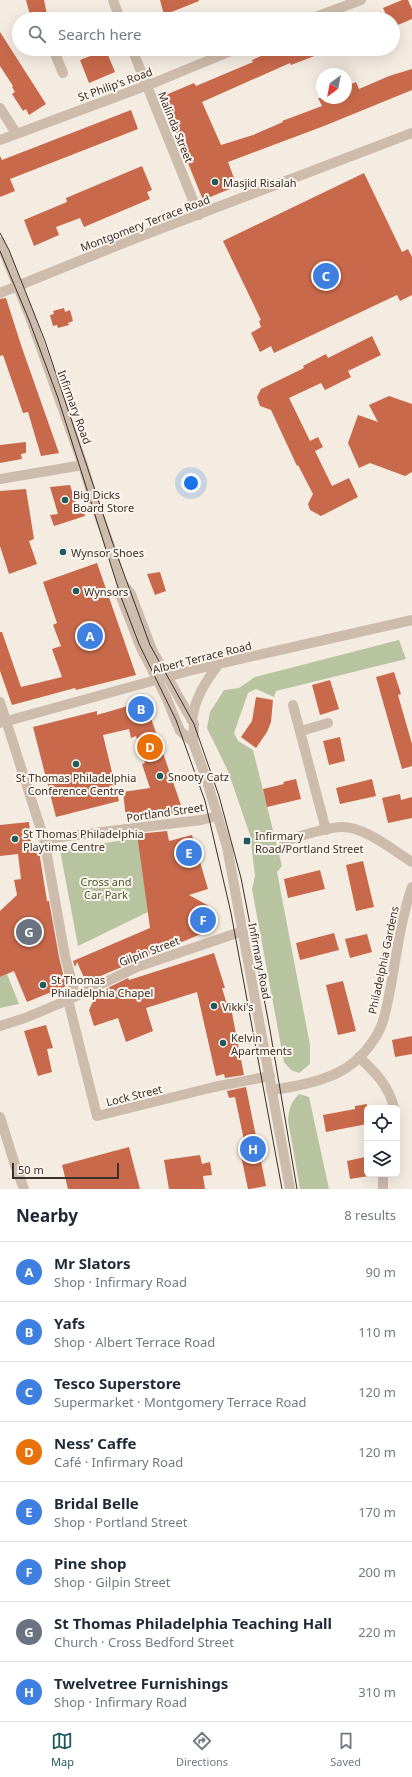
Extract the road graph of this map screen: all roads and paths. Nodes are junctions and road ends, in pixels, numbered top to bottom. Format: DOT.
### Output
graph roads {
  1 [pos="112,0"];
  2 [pos="361,0"];
  3 [pos="117,12"];
  4 [pos="329,12"];
  5 [pos="56,56"];
  6 [pos="135,56"];
  7 [pos="219,56"];
  8 [pos="63,73"];
  9 [pos="147,86"];
  10 [pos="0,108"];
  11 [pos="16,133"];
  12 [pos="412,133"];
  13 [pos="0,140"];
  14 [pos="199,215"];
  15 [pos="0,242"];
  16 [pos="18,285"];
  17 [pos="0,293"];
  18 [pos="83,465"];
  19 [pos="0,479"];
  20 [pos="122,583"];
  21 [pos="412,620"];
  22 [pos="219,664"];
  23 [pos="167,677"];
  24 [pos="156,680"];
  25 [pos="0,702"];
  26 [pos="293,705"];
  27 [pos="192,720"];
  28 [pos="4,722"];
  29 [pos="328,722"];
  30 [pos="301,731"];
  31 [pos="192,742"];
  32 [pos="218,816"];
  33 [pos="326,830"];
  34 [pos="44,839"];
  35 [pos="284,841"];
  36 [pos="412,862"];
  37 [pos="412,887"];
  38 [pos="243,931"];
  39 [pos="72,998"];
  40 [pos="0,1026"];
  41 [pos="359,1057"];
  42 [pos="270,1076"];
  43 [pos="271,1090"];
  44 [pos="393,1105"];
  45 [pos="0,1116"];
  46 [pos="383,1177"];
  47 [pos="24,1189"];
  48 [pos="290,1189"];
  49 [pos="383,1189"];
  1 -- 3 [label="street"];
  2 -- 4 [label="street"];
  5 -- 8 [label="street"];
  6 -- 9 [label="street, Malinda Street"];
  7 -- 9 [label="street, St Philip's Road"];
  9 -- 11 [label="street, St Philip's Road"];
  9 -- 14 [label="street, Malinda Street"];
  10 -- 11 [label="street"];
  11 -- 13 [label="street, St Philip's Road"];
  12 -- 14 [label="street, Montgomery Terrace Road"];
  14 -- 16 [label="street, Montgomery Terrace Road"];
  15 -- 16 [label="street, Infirmary Road"];
  16 -- 17 [label="street, Montgomery Terrace Road"];
  16 -- 18 [label="street, Infirmary Road"];
  18 -- 19 [label="street"];
  18 -- 20 [label="street, Infirmary Road"];
  20 -- 23 [label="street, Infirmary Road"];
  20 -- 24 [label="street, Infirmary Road"];
  21 -- 22 [label="street, Albert Terrace Road"];
  22 -- 23 [label="street, Albert Terrace Road"];
  22 -- 27 [label="street"];
  23 -- 24 [label="street, Albert Terrace Road"];
  23 -- 27 [label="street, Infirmary Road"];
  24 -- 28 [label="street, Albert Terrace Road"];
  24 -- 31 [label="street, Infirmary Road"];
  25 -- 28 [label="street"];
  26 -- 30 [label="street"];
  27 -- 31 [label="street, Infirmary Road"];
  28 -- 34 [label="street"];
  29 -- 30 [label="street"];
  30 -- 33 [label="street"];
  31 -- 32 [label="street, Infirmary Road"];
  32 -- 34 [label="street, Portland Street"];
  32 -- 38 [label="street, Infirmary Road"];
  33 -- 35 [label="street"];
  33 -- 36 [label="street"];
  34 -- 39 [label="street"];
  37 -- 41 [label="street, Philadelphia Gardens"];
  38 -- 39 [label="street, Gilpin Street"];
  38 -- 42 [label="street, Infirmary Road"];
  39 -- 40 [label="street, Gilpin Street"];
  39 -- 42 [label="street, Lock Street"];
  41 -- 43 [label="street, Philadelphia Gardens"];
  41 -- 44 [label="street"];
  42 -- 43 [label="street, Infirmary Road"];
  43 -- 48 [label="street, Infirmary Road"];
  45 -- 47 [label="street"];
  46 -- 49 [label="street"];
}
